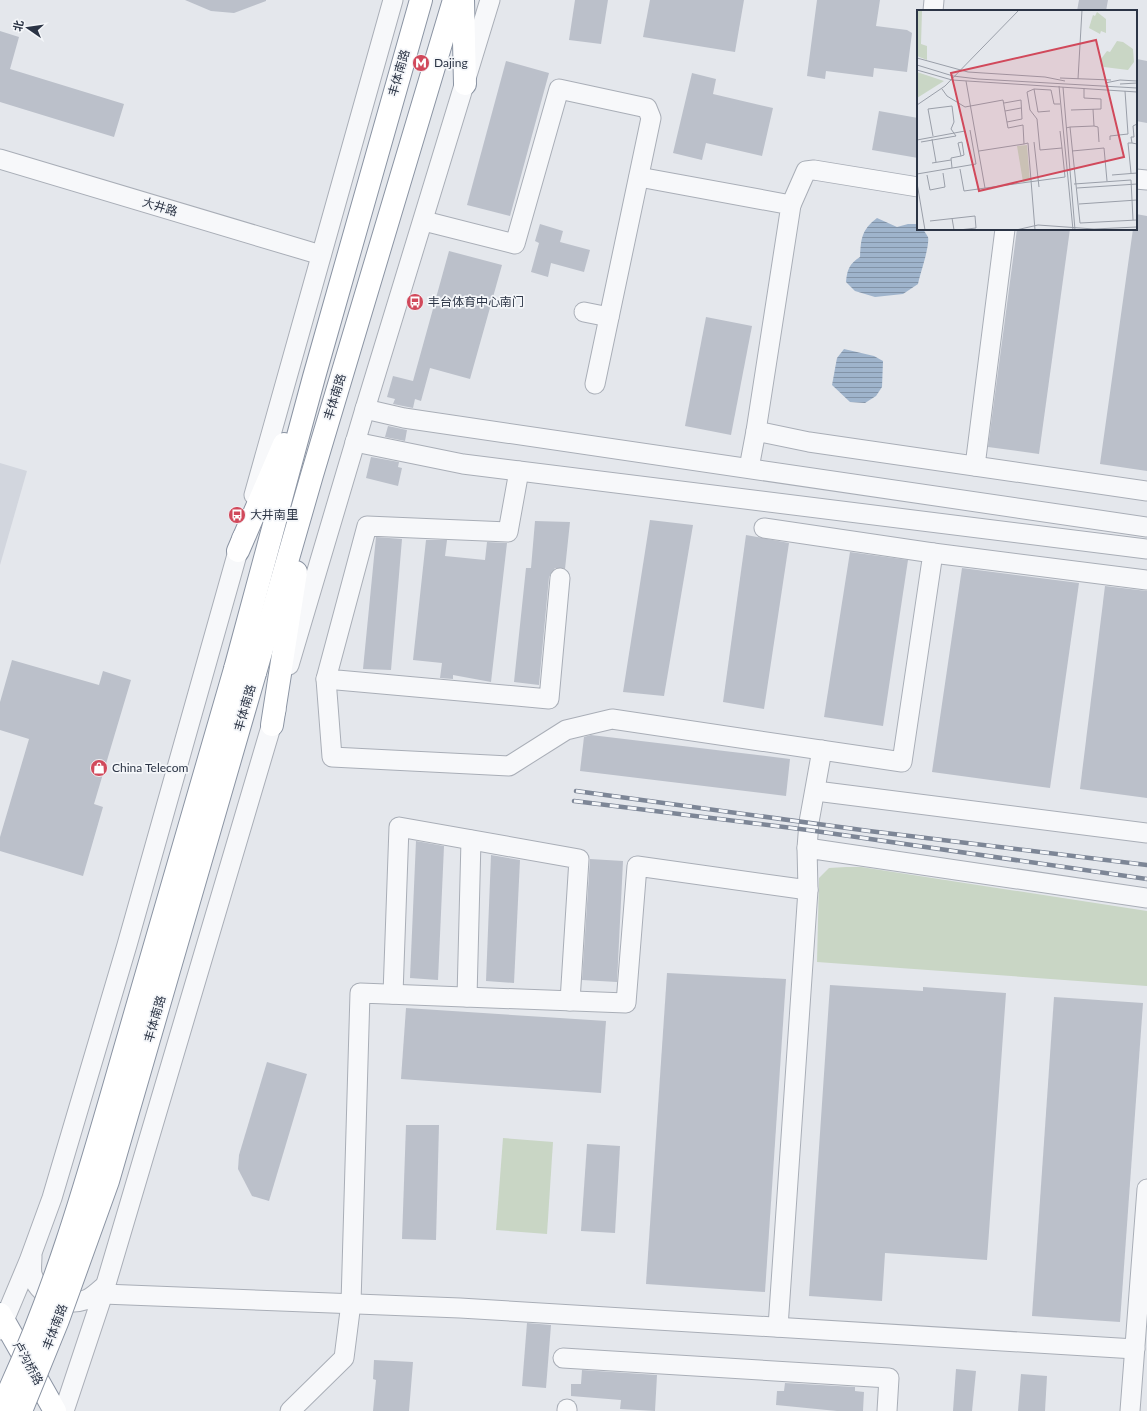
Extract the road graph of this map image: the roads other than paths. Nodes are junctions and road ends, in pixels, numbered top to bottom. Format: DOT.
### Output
graph roads {
  1 [pos="392,0"];
  2 [pos="454,0"];
  3 [pos="463,0"];
  4 [pos="490,0"];
  5 [pos="934,0"];
  6 [pos="418,5"];
  7 [pos="933,10"];
  8 [pos="465,84"];
  9 [pos="0,159"];
  10 [pos="639,177"];
  11 [pos="1137,179"];
  12 [pos="1147,180"];
  13 [pos="917,187"];
  14 [pos="791,204"];
  15 [pos="424,221"];
  16 [pos="1006,230"];
  17 [pos="321,256"];
  18 [pos="584,312"];
  19 [pos="609,317"];
  20 [pos="314,377"];
  21 [pos="595,384"];
  22 [pos="364,409"];
  23 [pos="756,431"];
  24 [pos="355,442"];
  25 [pos="975,466"];
  26 [pos="749,468"];
  27 [pos="519,471"];
  28 [pos="312,475"];
  29 [pos="1147,491"];
  30 [pos="1147,527"];
  31 [pos="764,528"];
  32 [pos="1147,549"];
  33 [pos="238,551"];
  34 [pos="932,553"];
  35 [pos="560,578"];
  36 [pos="1147,580"];
  37 [pos="245,671"];
  38 [pos="326,679"];
  39 [pos="272,725"];
  40 [pos="822,750"];
  41 [pos="816,791"];
  42 [pos="1147,833"];
  43 [pos="470,840"];
  44 [pos="807,848"];
  45 [pos="808,890"];
  46 [pos="1147,898"];
  47 [pos="393,994"];
  48 [pos="467,997"];
  49 [pos="570,1001"];
  50 [pos="1147,1189"];
  51 [pos="32,1255"];
  52 [pos="104,1290"];
  53 [pos="350,1303"];
  54 [pos="2,1322"];
  55 [pos="778,1327"];
  56 [pos="1135,1349"];
  57 [pos="563,1358"];
  58 [pos="0,1410"];
  59 [pos="20,1411"];
  60 [pos="55,1411"];
  61 [pos="64,1411"];
  62 [pos="290,1411"];
  63 [pos="887,1411"];
  64 [pos="1130,1411"];
  1 -- 17 [label="street"];
  2 -- 28 [label="highway, 丰体南路"];
  3 -- 8 [label="highway"];
  4 -- 8 [label="street"];
  5 -- 7 [label="street"];
  6 -- 20 [label="highway, 丰体南路"];
  8 -- 15 [label="street"];
  9 -- 17 [label="street, 大井路"];
  10 -- 14 [label="street"];
  10 -- 15 [label="street"];
  10 -- 19 [label="street"];
  11 -- 12 [label="street"];
  13 -- 14 [label="street"];
  14 -- 23 [label="street"];
  15 -- 22 [label="street"];
  16 -- 25 [label="street"];
  17 -- 33 [label="street"];
  18 -- 19 [label="street"];
  19 -- 21 [label="street"];
  20 -- 33 [label="highway"];
  20 -- 37 [label="highway, 丰体南路"];
  22 -- 24 [label="street"];
  22 -- 26 [label="street"];
  23 -- 25 [label="street"];
  23 -- 26 [label="street"];
  24 -- 27 [label="street"];
  24 -- 39 [label="street"];
  25 -- 29 [label="street"];
  26 -- 30 [label="street"];
  27 -- 32 [label="street"];
  27 -- 38 [label="street"];
  28 -- 37 [label="highway, 丰体南路"];
  28 -- 39 [label="highway"];
  31 -- 34 [label="street"];
  33 -- 51 [label="street"];
  34 -- 36 [label="street"];
  34 -- 40 [label="street"];
  35 -- 38 [label="street"];
  37 -- 58 [label="highway, 丰体南路, bridge"];
  37 -- 59 [label="highway, 丰体南路, bridge"];
  38 -- 40 [label="street"];
  39 -- 52 [label="street"];
  40 -- 41 [label="street"];
  41 -- 42 [label="street"];
  41 -- 44 [label="street"];
  43 -- 47 [label="street"];
  43 -- 48 [label="street"];
  43 -- 49 [label="street"];
  44 -- 45 [label="street"];
  44 -- 46 [label="street"];
  45 -- 49 [label="street"];
  45 -- 55 [label="street"];
  47 -- 48 [label="street"];
  47 -- 53 [label="street"];
  48 -- 49 [label="street"];
  50 -- 56 [label="street"];
  51 -- 52 [label="street"];
  51 -- 54 [label="street"];
  52 -- 53 [label="street"];
  52 -- 61 [label="street"];
  53 -- 55 [label="street"];
  53 -- 62 [label="street"];
  54 -- 60 [label="highway, 卢沟桥路"];
  55 -- 56 [label="street"];
  56 -- 64 [label="street"];
  57 -- 63 [label="street"];
}
